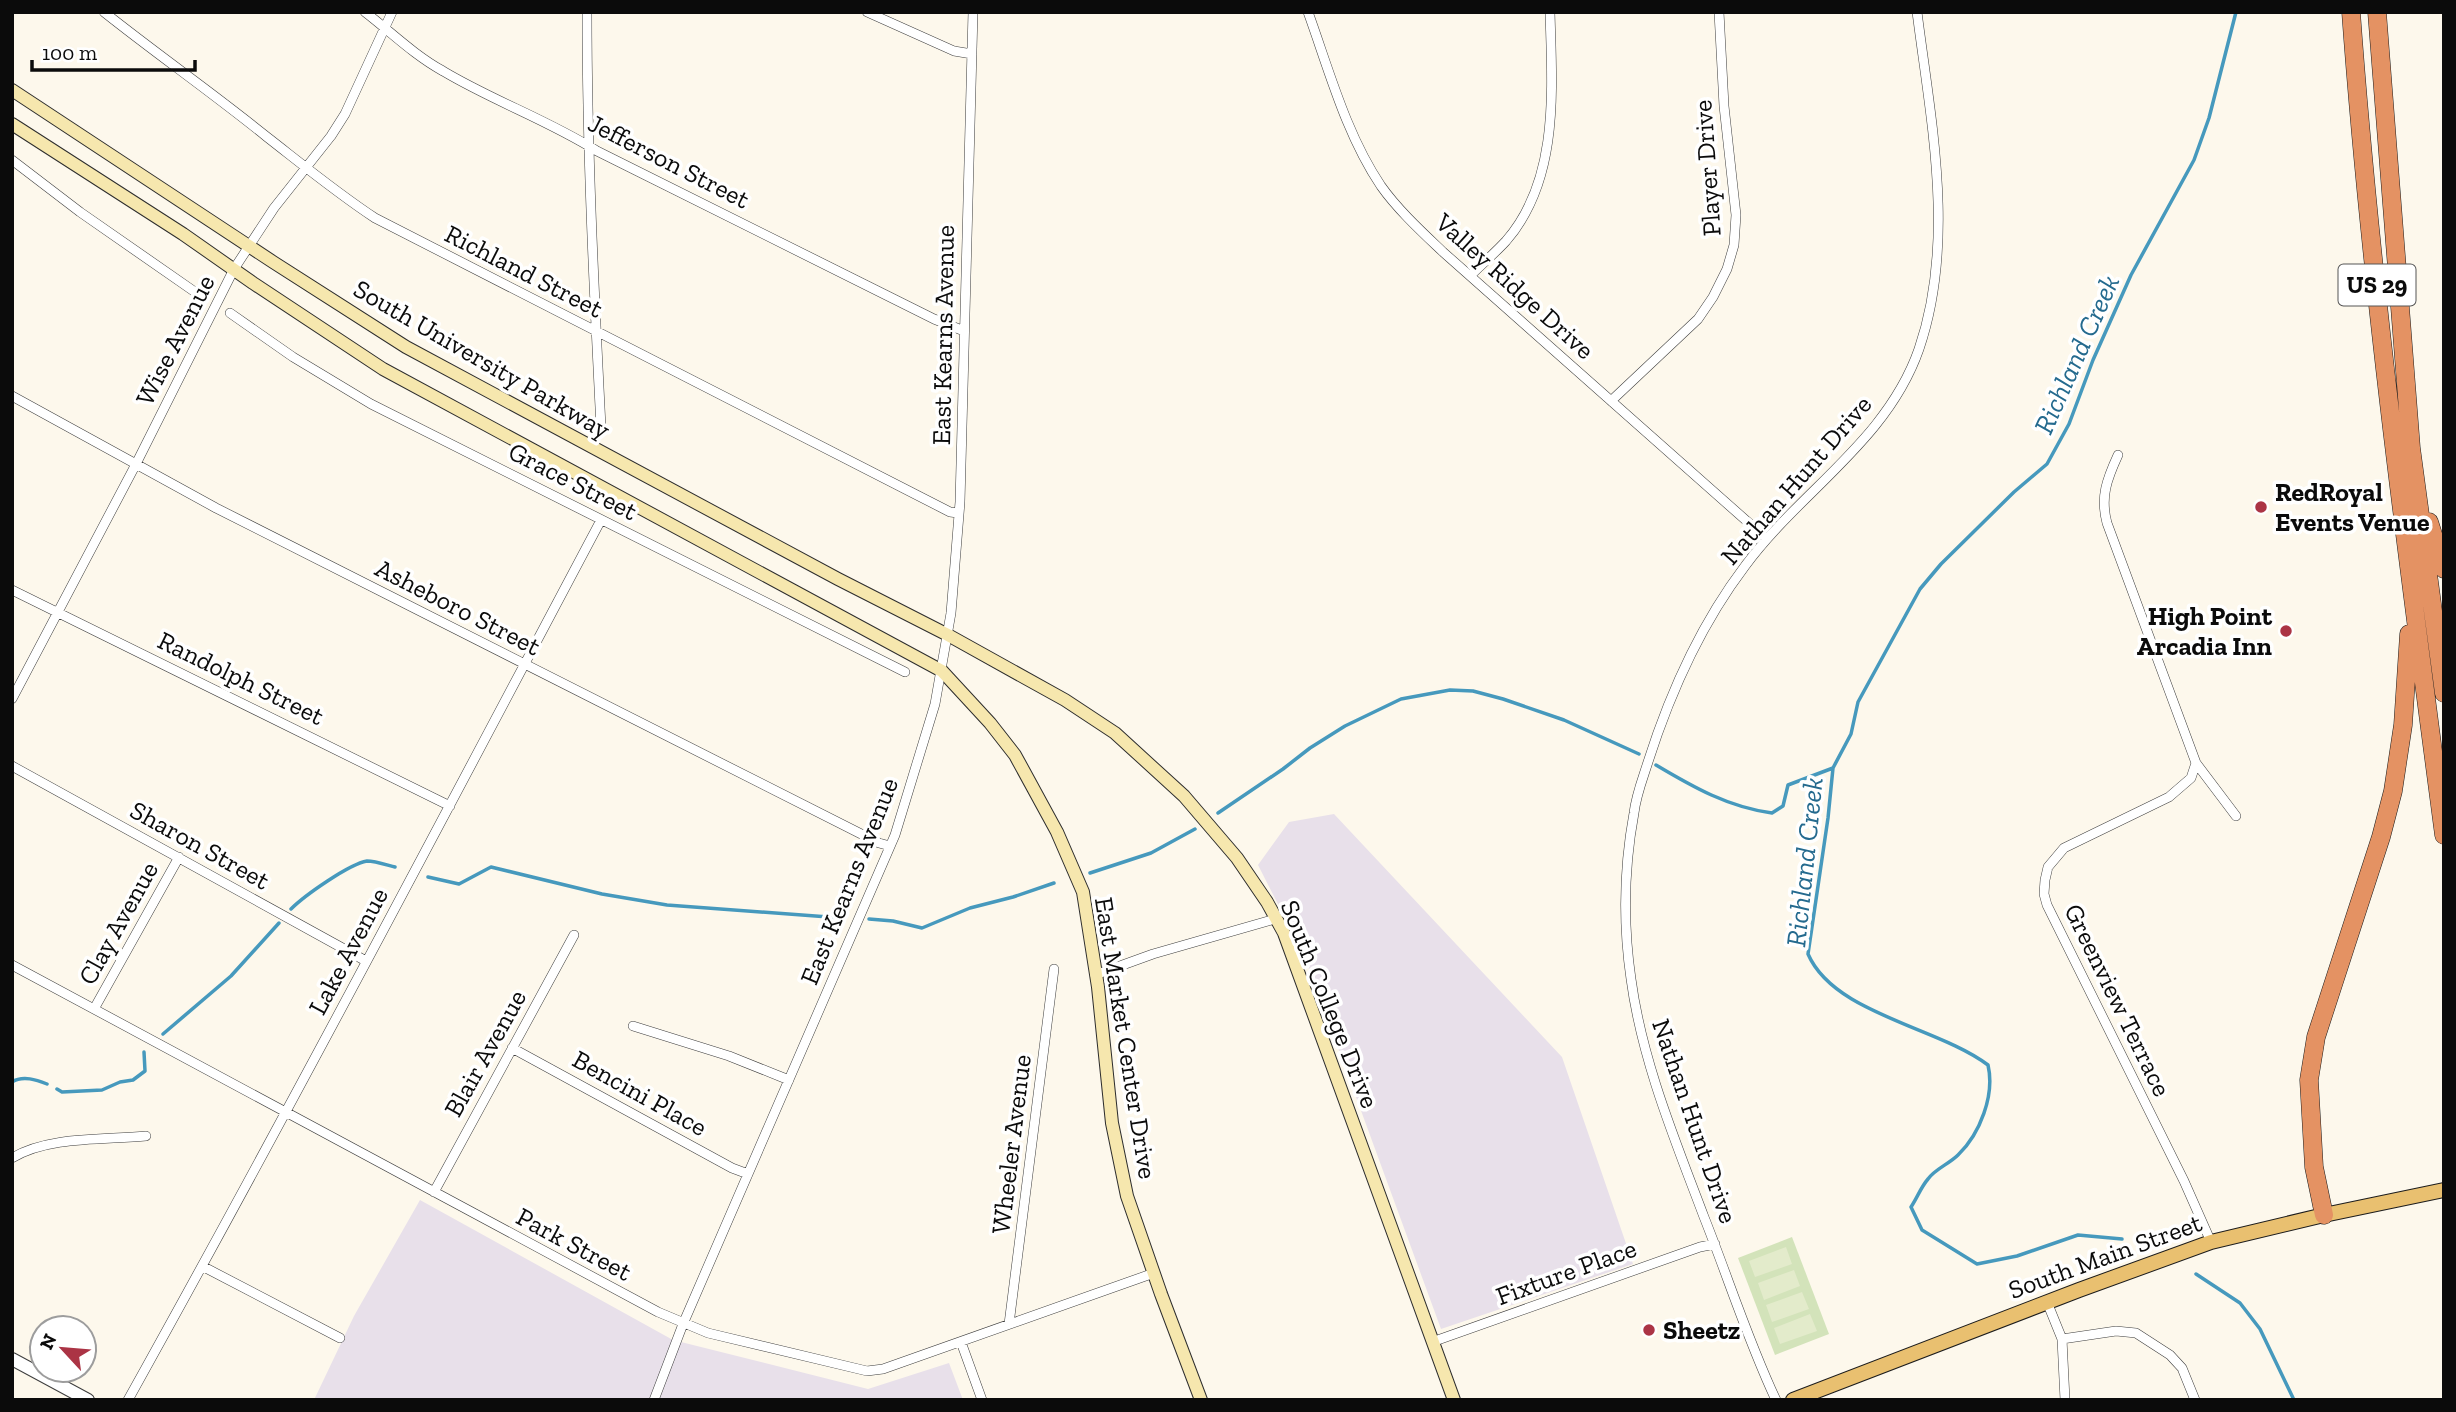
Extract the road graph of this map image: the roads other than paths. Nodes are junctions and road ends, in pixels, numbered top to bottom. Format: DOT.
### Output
graph roads {
  1 [pos="104,12"];
  2 [pos="365,12"];
  3 [pos="392,12"];
  4 [pos="587,12"];
  5 [pos="867,12"];
  6 [pos="973,12"];
  7 [pos="1308,12"];
  8 [pos="1550,12"];
  9 [pos="1718,12"];
  10 [pos="1917,12"];
  11 [pos="2351,12"];
  12 [pos="2377,12"];
  13 [pos="386,30"];
  14 [pos="972,54"];
  15 [pos="12,90"];
  16 [pos="12,124"];
  17 [pos="589,146"];
  18 [pos="12,160"];
  19 [pos="304,168"];
  20 [pos="248,245"];
  21 [pos="234,269"];
  22 [pos="1471,275"];
  23 [pos="195,292"];
  24 [pos="230,313"];
  25 [pos="964,331"];
  26 [pos="596,332"];
  27 [pos="12,396"];
  28 [pos="1611,401"];
  29 [pos="601,427"];
  30 [pos="2118,455"];
  31 [pos="136,464"];
  32 [pos="2418,488"];
  33 [pos="958,513"];
  34 [pos="601,520"];
  35 [pos="1767,539"];
  36 [pos="2408,558"];
  37 [pos="2444,569"];
  38 [pos="12,590"];
  39 [pos="58,611"];
  40 [pos="948,635"];
  41 [pos="524,664"];
  42 [pos="942,671"];
  43 [pos="905,673"];
  44 [pos="2444,693"];
  45 [pos="12,699"];
  46 [pos="2196,763"];
  47 [pos="12,766"];
  48 [pos="450,806"];
  49 [pos="2236,816"];
  50 [pos="2444,835"];
  51 [pos="890,846"];
  52 [pos="179,857"];
  53 [pos="1275,919"];
  54 [pos="574,935"];
  55 [pos="366,961"];
  56 [pos="12,965"];
  57 [pos="1054,969"];
  58 [pos="1095,975"];
  59 [pos="94,1009"];
  60 [pos="633,1026"];
  61 [pos="512,1048"];
  62 [pos="789,1080"];
  63 [pos="285,1113"];
  64 [pos="146,1136"];
  65 [pos="12,1158"];
  66 [pos="748,1174"];
  67 [pos="2444,1189"];
  68 [pos="434,1192"];
  69 [pos="2324,1215"];
  70 [pos="2211,1242"];
  71 [pos="1715,1244"];
  72 [pos="202,1266"];
  73 [pos="1154,1273"];
  74 [pos="2048,1302"];
  75 [pos="683,1324"];
  76 [pos="1009,1324"];
  77 [pos="340,1338"];
  78 [pos="2062,1339"];
  79 [pos="961,1342"];
  80 [pos="1433,1342"];
  81 [pos="12,1359"];
  82 [pos="88,1400"];
  83 [pos="128,1400"];
  84 [pos="654,1400"];
  85 [pos="982,1400"];
  86 [pos="1201,1400"];
  87 [pos="1454,1400"];
  88 [pos="1776,1400"];
  89 [pos="1793,1400"];
  90 [pos="2065,1400"];
  91 [pos="2195,1400"];
  1 -- 19 [label="street, Richland Street"];
  2 -- 13 [label="street, Jefferson Street"];
  3 -- 13 [label="street, Wise Avenue"];
  4 -- 17 [label="street"];
  5 -- 14 [label="street"];
  6 -- 14 [label="street, East Kearns Avenue"];
  7 -- 22 [label="street, Valley Ridge Drive"];
  8 -- 22 [label="street"];
  9 -- 28 [label="street, Player Drive"];
  10 -- 35 [label="street, Nathan Hunt Drive"];
  11 -- 36 [label="highway, US 29"];
  12 -- 32 [label="highway, US 29"];
  13 -- 17 [label="street, Jefferson Street"];
  13 -- 19 [label="street, Wise Avenue"];
  14 -- 25 [label="street, East Kearns Avenue"];
  15 -- 20 [label="main road, South University Parkway"];
  16 -- 21 [label="main road, South University Parkway"];
  17 -- 25 [label="street, Jefferson Street"];
  17 -- 26 [label="street"];
  18 -- 23 [label="street"];
  19 -- 20 [label="street, Wise Avenue"];
  19 -- 26 [label="street, Richland Street"];
  20 -- 21 [label="street, Wise Avenue"];
  20 -- 40 [label="main road, South University Parkway"];
  21 -- 31 [label="street, Wise Avenue"];
  21 -- 42 [label="main road, South University Parkway"];
  22 -- 28 [label="street, Valley Ridge Drive"];
  24 -- 34 [label="street, Grace Street"];
  25 -- 33 [label="street, East Kearns Avenue"];
  26 -- 29 [label="street"];
  26 -- 33 [label="street, Richland Street"];
  27 -- 31 [label="street, Asheboro Street"];
  28 -- 35 [label="street, Valley Ridge Drive"];
  30 -- 46 [label="street"];
  31 -- 39 [label="street, Wise Avenue"];
  31 -- 41 [label="street, Asheboro Street"];
  32 -- 37 [label="highway"];
  32 -- 44 [label="highway, US 29"];
  33 -- 40 [label="street, East Kearns Avenue"];
  34 -- 41 [label="street, Lake Avenue"];
  34 -- 43 [label="street, Grace Street"];
  35 -- 71 [label="street, Nathan Hunt Drive"];
  36 -- 50 [label="highway, US 29"];
  36 -- 69 [label="highway"];
  38 -- 39 [label="street, Randolph Street"];
  39 -- 45 [label="street, Wise Avenue"];
  39 -- 48 [label="street, Randolph Street"];
  40 -- 42 [label="street, East Kearns Avenue"];
  40 -- 53 [label="main road, South College Drive"];
  41 -- 48 [label="street, Lake Avenue"];
  41 -- 51 [label="street, Asheboro Street"];
  42 -- 51 [label="street, East Kearns Avenue"];
  42 -- 58 [label="main road, East Market Center Drive"];
  46 -- 49 [label="street"];
  46 -- 70 [label="street, Greenview Terrace"];
  47 -- 52 [label="street, Sharon Street"];
  48 -- 55 [label="street, Lake Avenue"];
  51 -- 62 [label="street, East Kearns Avenue"];
  52 -- 55 [label="street, Sharon Street"];
  52 -- 59 [label="street, Clay Avenue"];
  53 -- 58 [label="street"];
  53 -- 80 [label="main road, South College Drive"];
  54 -- 61 [label="street, Blair Avenue"];
  55 -- 63 [label="street, Lake Avenue"];
  56 -- 59 [label="street, Park Street"];
  57 -- 76 [label="street, Wheeler Avenue"];
  58 -- 73 [label="main road, East Market Center Drive"];
  59 -- 63 [label="street, Park Street"];
  60 -- 62 [label="street"];
  61 -- 66 [label="street, Bencini Place"];
  61 -- 68 [label="street, Blair Avenue"];
  62 -- 66 [label="street, East Kearns Avenue"];
  63 -- 68 [label="street, Park Street"];
  63 -- 72 [label="street, Lake Avenue"];
  64 -- 65 [label="street"];
  66 -- 75 [label="street, East Kearns Avenue"];
  67 -- 69 [label="main road, South Main Street"];
  68 -- 75 [label="street, Park Street"];
  69 -- 70 [label="main road, South Main Street"];
  70 -- 74 [label="main road, South Main Street"];
  71 -- 80 [label="street, Fixture Place"];
  71 -- 88 [label="street, Nathan Hunt Drive"];
  72 -- 77 [label="street"];
  72 -- 83 [label="street, Lake Avenue"];
  73 -- 76 [label="street, Park Street"];
  73 -- 86 [label="main road, East Market Center Drive"];
  74 -- 78 [label="street"];
  74 -- 89 [label="main road, South Main Street"];
  75 -- 79 [label="street, Park Street"];
  75 -- 84 [label="street, East Kearns Avenue"];
  76 -- 79 [label="street, Park Street"];
  78 -- 90 [label="street"];
  78 -- 91 [label="street"];
  79 -- 85 [label="street"];
  80 -- 87 [label="main road, South College Drive"];
  81 -- 82 [label="street"];
}
